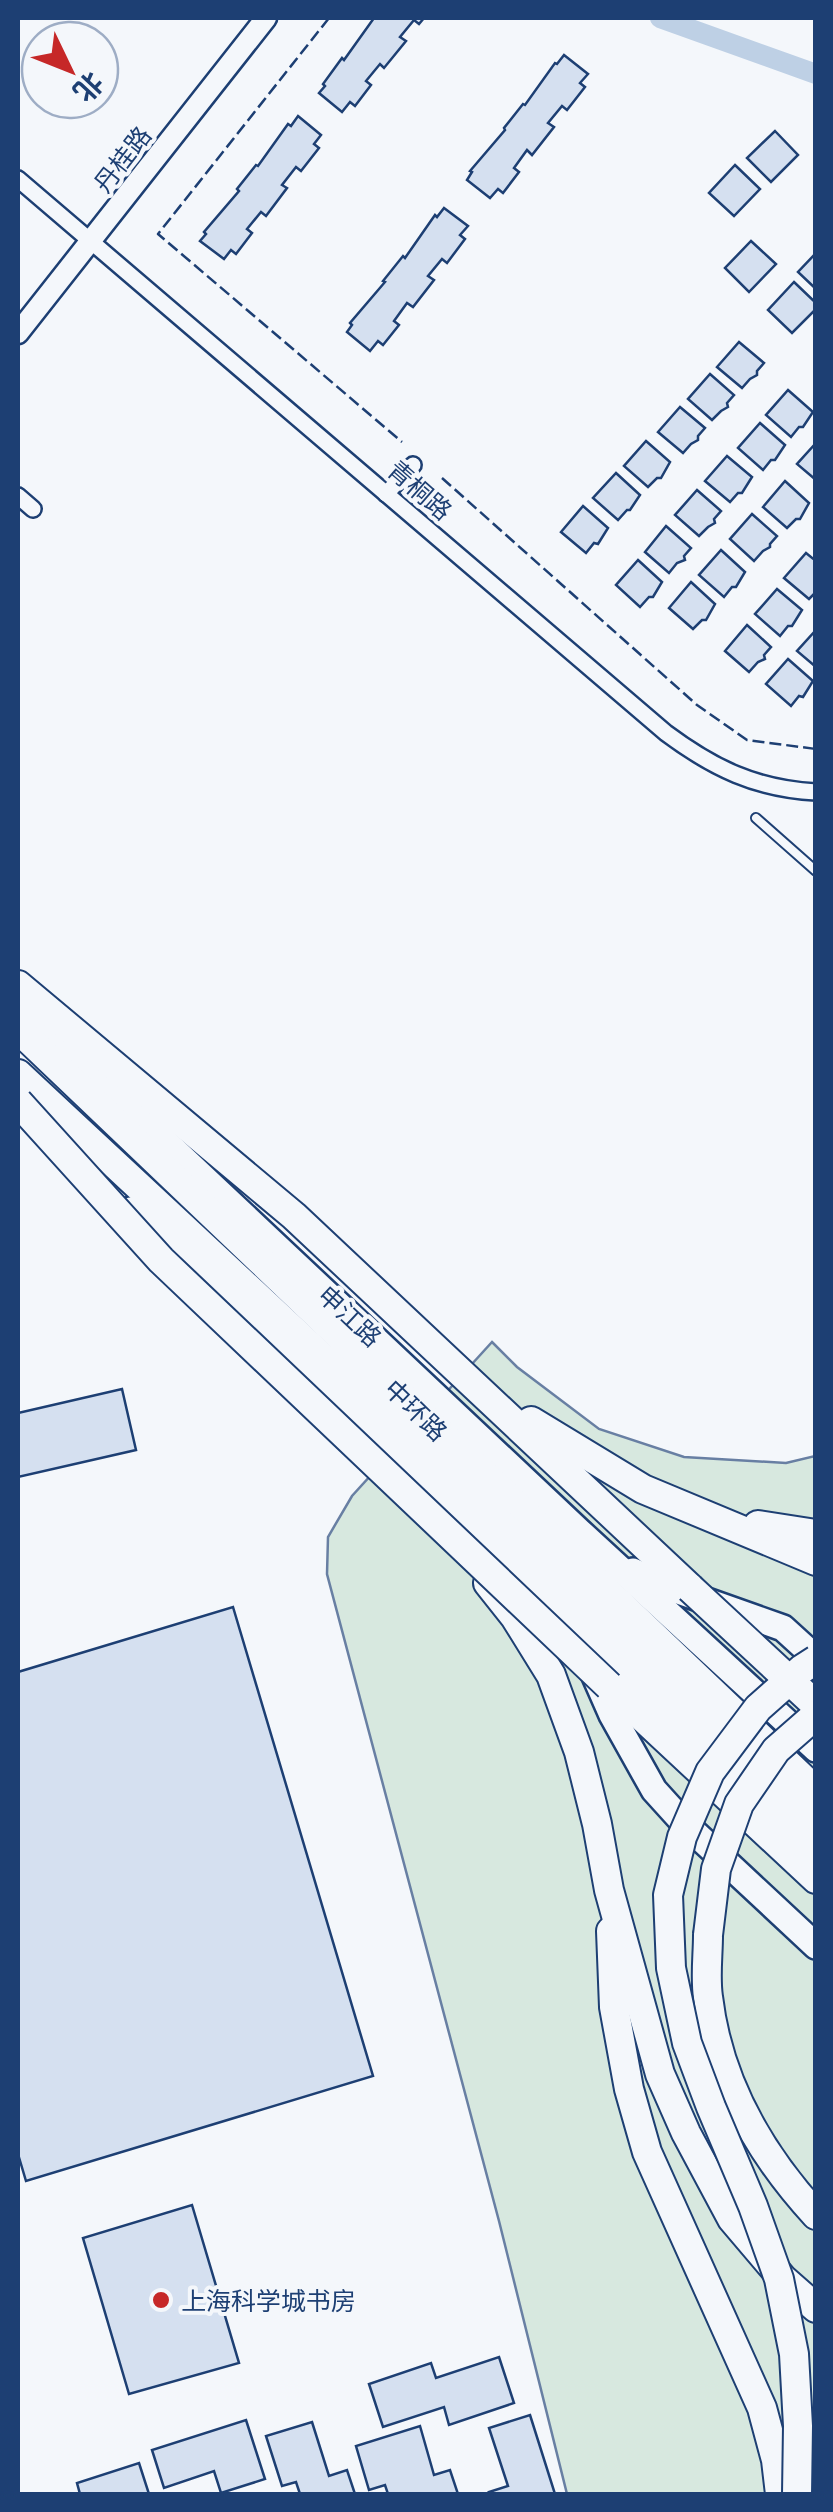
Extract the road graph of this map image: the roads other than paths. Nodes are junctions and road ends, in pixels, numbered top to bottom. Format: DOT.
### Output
graph roads {
  1 [pos="253,18"];
  2 [pos="266,18"];
  3 [pos="18,179"];
  4 [pos="86,236"];
  5 [pos="18,312"];
  6 [pos="18,332"];
  7 [pos="413,465"];
  8 [pos="386,494"];
  9 [pos="18,496"];
  10 [pos="32,508"];
  11 [pos="816,792"];
  12 [pos="756,818"];
  13 [pos="816,871"];
  14 [pos="18,985"];
  15 [pos="18,1003"];
  16 [pos="18,1029"];
  17 [pos="18,1074"];
  18 [pos="18,1103"];
  19 [pos="464,1374"];
  20 [pos="694,1512"];
  21 [pos="579,1530"];
  22 [pos="816,1534"];
  23 [pos="456,1543"];
  24 [pos="816,1561"];
  25 [pos="572,1624"];
  26 [pos="816,1659"];
  27 [pos="816,1705"];
  28 [pos="816,1715"];
  29 [pos="816,1749"];
  30 [pos="816,1790"];
  31 [pos="816,1817"];
  32 [pos="816,1850"];
  33 [pos="816,1879"];
  34 [pos="609,1890"];
  35 [pos="816,1946"];
  36 [pos="816,2215"];
  37 [pos="816,2308"];
  38 [pos="780,2494"];
  39 [pos="797,2494"];
  1 -- 4 [label="street, 丹桂路"];
  2 -- 4 [label="street, 丹桂路"];
  3 -- 4 [label="street, 青桐路"];
  4 -- 5 [label="street, 丹桂路"];
  4 -- 6 [label="street, 丹桂路"];
  4 -- 8 [label="street, 青桐路"];
  7 -- 8 [label="street"];
  8 -- 11 [label="street, 青桐路"];
  9 -- 10 [label="street"];
  12 -- 13 [label="lane"];
  14 -- 19 [label="highway"];
  15 -- 21 [label="main road, 申江路"];
  16 -- 30 [label="highway, 中环路, bridge"];
  17 -- 31 [label="highway, 中环路, bridge"];
  18 -- 23 [label="highway, bridge"];
  18 -- 25 [label="main road"];
  19 -- 20 [label="highway"];
  19 -- 27 [label="highway, bridge"];
  20 -- 22 [label="highway"];
  20 -- 24 [label="highway"];
  21 -- 26 [label="main road"];
  21 -- 29 [label="main road, 申江路"];
  23 -- 33 [label="highway, bridge"];
  23 -- 34 [label="highway, bridge"];
  25 -- 32 [label="main road"];
  25 -- 35 [label="main road"];
  26 -- 39 [label="highway, bridge"];
  28 -- 36 [label="highway, bridge"];
  34 -- 37 [label="highway, bridge"];
  34 -- 38 [label="highway"];
}
